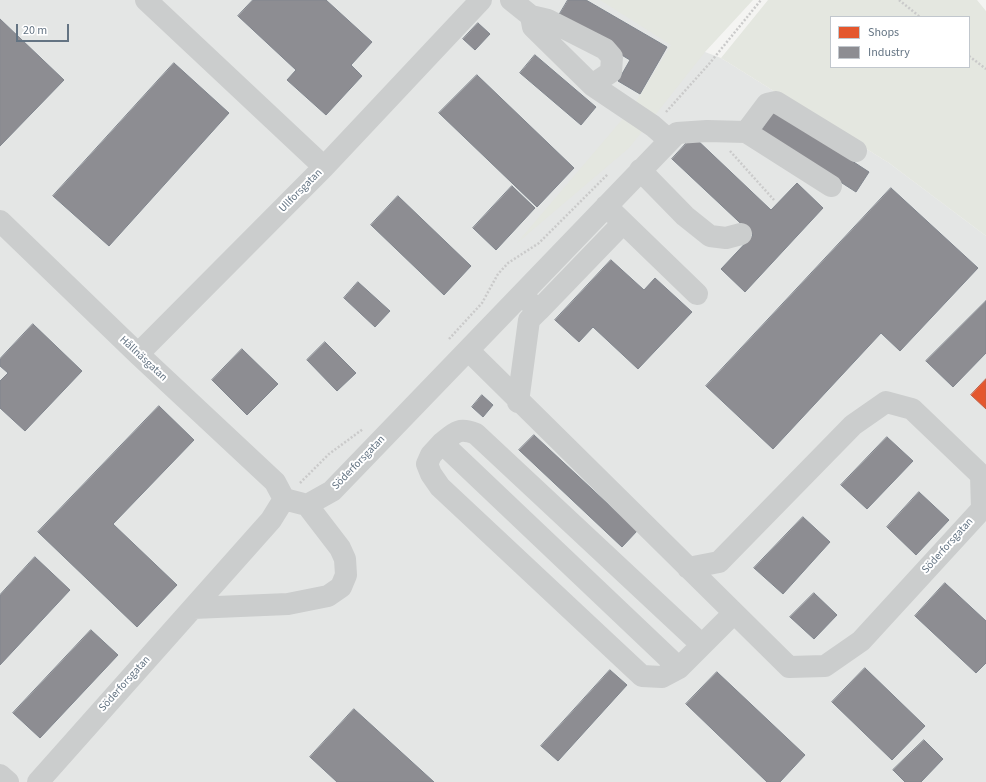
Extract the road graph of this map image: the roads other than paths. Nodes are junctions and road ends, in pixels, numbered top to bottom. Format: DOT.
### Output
graph roads {
  1 [pos="146,0"];
  2 [pos="481,0"];
  3 [pos="511,0"];
  4 [pos="531,16"];
  5 [pos="592,85"];
  6 [pos="746,132"];
  7 [pos="663,146"];
  8 [pos="856,151"];
  9 [pos="324,168"];
  10 [pos="640,170"];
  11 [pos="831,186"];
  12 [pos="606,206"];
  13 [pos="0,221"];
  14 [pos="623,222"];
  15 [pos="741,234"];
  16 [pos="697,294"];
  17 [pos="521,295"];
  18 [pos="538,310"];
  19 [pos="468,350"];
  20 [pos="138,354"];
  21 [pos="518,402"];
  22 [pos="442,443"];
  23 [pos="284,499"];
  24 [pos="307,505"];
  25 [pos="688,568"];
  26 [pos="193,608"];
  27 [pos="734,613"];
  28 [pos="702,645"];
  29 [pos="679,668"];
  30 [pos="0,775"];
  31 [pos="8,782"];
  32 [pos="38,782"];
  1 -- 9 [label="street, Ullforsgatan"];
  2 -- 9 [label="street"];
  3 -- 4 [label="street"];
  4 -- 5 [label="street"];
  4 -- 5 [label="street"];
  5 -- 7 [label="street"];
  6 -- 7 [label="street"];
  6 -- 8 [label="street"];
  6 -- 11 [label="street"];
  7 -- 10 [label="street"];
  9 -- 20 [label="street, Ullforsgatan"];
  10 -- 12 [label="street"];
  10 -- 15 [label="street"];
  12 -- 14 [label="street"];
  12 -- 17 [label="street"];
  13 -- 20 [label="street, Hållnäsgatan"];
  14 -- 16 [label="street"];
  14 -- 18 [label="street"];
  17 -- 18 [label="street"];
  17 -- 19 [label="street"];
  18 -- 21 [label="street"];
  19 -- 21 [label="street, Söderforsgatan"];
  19 -- 24 [label="street, Söderforsgatan"];
  20 -- 23 [label="street, Hållnäsgatan"];
  21 -- 25 [label="street, Söderforsgatan"];
  22 -- 28 [label="street"];
  22 -- 29 [label="street"];
  22 -- 29 [label="street"];
  23 -- 24 [label="street"];
  23 -- 26 [label="street, Söderforsgatan"];
  24 -- 26 [label="street"];
  25 -- 27 [label="street, Söderforsgatan"];
  25 -- 27 [label="street, Söderforsgatan"];
  26 -- 32 [label="street, Söderforsgatan"];
  27 -- 28 [label="street"];
  28 -- 29 [label="street"];
  30 -- 31 [label="street"];
}
